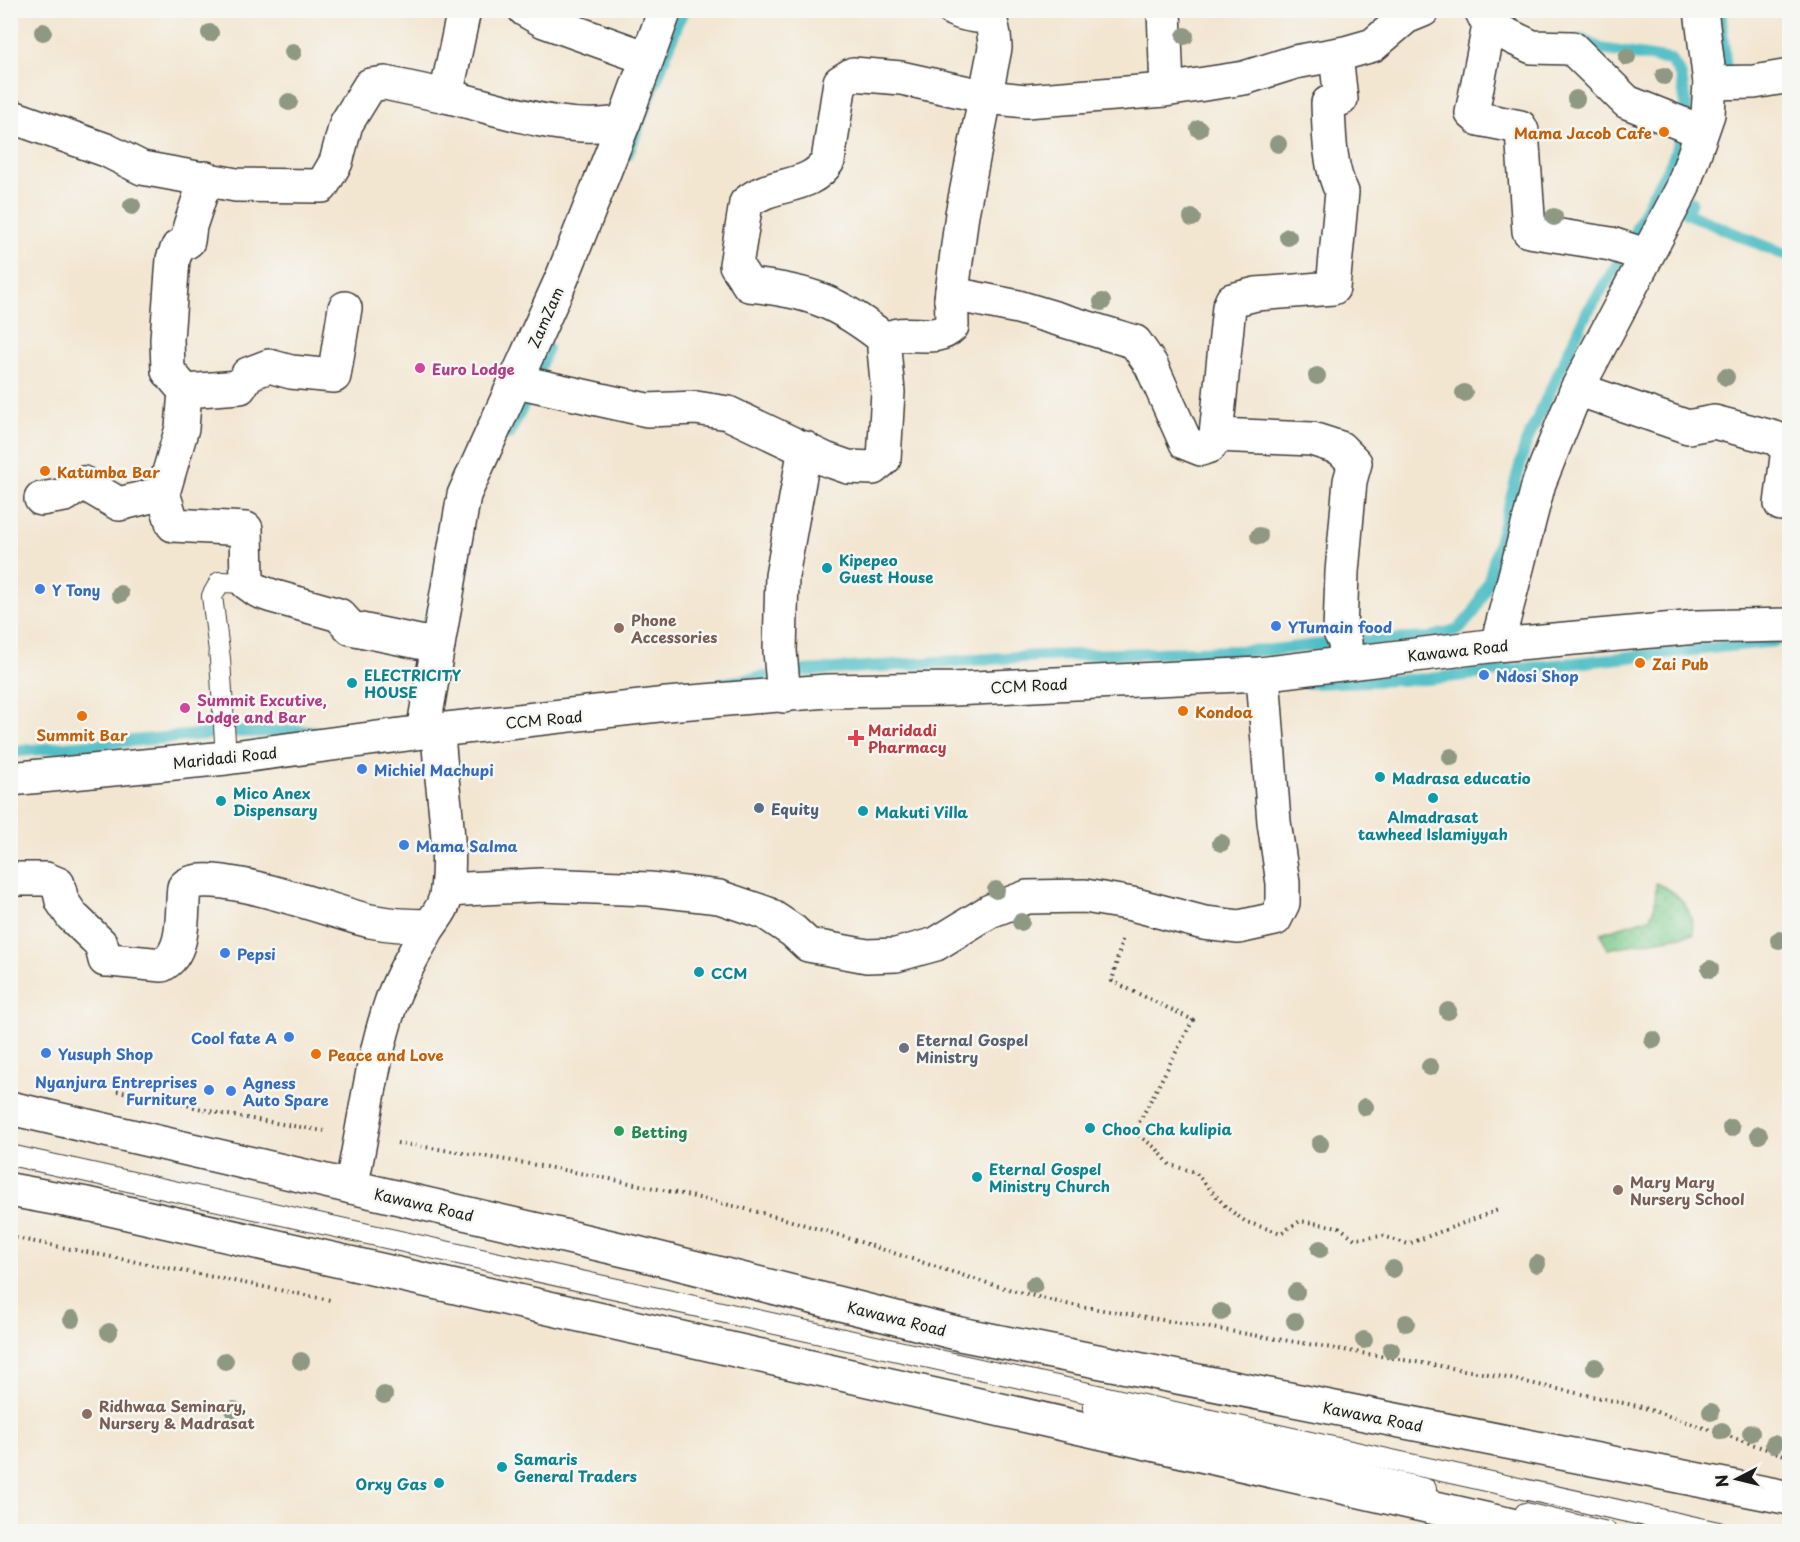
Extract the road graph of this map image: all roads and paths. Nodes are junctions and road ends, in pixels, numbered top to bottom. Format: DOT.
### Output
graph roads {
  1 [pos="464,10"];
  2 [pos="525,10"];
  3 [pos="664,10"];
  4 [pos="954,10"];
  5 [pos="1164,10"];
  6 [pos="1423,10"];
  7 [pos="1701,10"];
  8 [pos="1485,18"];
  9 [pos="1336,56"];
  10 [pos="647,58"];
  11 [pos="1790,76"];
  12 [pos="1710,83"];
  13 [pos="1167,88"];
  14 [pos="446,96"];
  15 [pos="987,97"];
  16 [pos="10,116"];
  17 [pos="624,122"];
  18 [pos="1700,131"];
  19 [pos="206,178"];
  20 [pos="1645,255"];
  21 [pos="951,300"];
  22 [pos="345,308"];
  23 [pos="886,340"];
  24 [pos="516,381"];
  25 [pos="1577,389"];
  26 [pos="185,391"];
  27 [pos="1216,435"];
  28 [pos="805,448"];
  29 [pos="163,493"];
  30 [pos="40,499"];
  31 [pos="1781,504"];
  32 [pos="247,582"];
  33 [pos="1790,625"];
  34 [pos="1497,645"];
  35 [pos="438,646"];
  36 [pos="1346,663"];
  37 [pos="1260,674"];
  38 [pos="1126,680"];
  39 [pos="784,696"];
  40 [pos="430,731"];
  41 [pos="226,758"];
  42 [pos="10,779"];
  43 [pos="10,879"];
  44 [pos="447,890"];
  45 [pos="429,927"];
  46 [pos="1112,981"];
  47 [pos="109,1090"];
  48 [pos="10,1108"];
  49 [pos="362,1138"];
  50 [pos="10,1155"];
  51 [pos="10,1167"];
  52 [pos="351,1187"];
  53 [pos="10,1190"];
  54 [pos="1498,1210"];
  55 [pos="1790,1457"];
  56 [pos="1790,1498"];
  57 [pos="1542,1532"];
  58 [pos="1606,1532"];
  59 [pos="1718,1532"];
  1 -- 14 [label="street"];
  2 -- 10 [label="street"];
  3 -- 10 [label="street, ZamZam"];
  4 -- 15 [label="street"];
  5 -- 13 [label="street"];
  6 -- 9 [label="street"];
  7 -- 12 [label="street"];
  8 -- 18 [label="street"];
  8 -- 20 [label="street"];
  9 -- 13 [label="street"];
  9 -- 27 [label="street"];
  10 -- 17 [label="street, ZamZam"];
  11 -- 12 [label="street"];
  12 -- 18 [label="street"];
  13 -- 15 [label="street"];
  14 -- 17 [label="street"];
  14 -- 19 [label="street"];
  15 -- 21 [label="street"];
  15 -- 23 [label="street"];
  16 -- 19 [label="street"];
  17 -- 24 [label="street, ZamZam"];
  18 -- 20 [label="street"];
  19 -- 26 [label="street"];
  20 -- 25 [label="street"];
  21 -- 23 [label="street"];
  21 -- 27 [label="street"];
  22 -- 26 [label="street"];
  23 -- 28 [label="street"];
  24 -- 28 [label="street"];
  24 -- 35 [label="street, ZamZam"];
  25 -- 31 [label="street"];
  25 -- 34 [label="street"];
  26 -- 29 [label="street"];
  27 -- 36 [label="street"];
  28 -- 39 [label="street"];
  29 -- 30 [label="street"];
  29 -- 32 [label="street"];
  32 -- 35 [label="street"];
  32 -- 41 [label="lane"];
  33 -- 34 [label="street, Kawawa Road"];
  34 -- 36 [label="street, Kawawa Road"];
  35 -- 40 [label="street, ZamZam"];
  36 -- 37 [label="street, Kawawa Road"];
  37 -- 38 [label="street, Kawawa Road"];
  37 -- 44 [label="street"];
  38 -- 39 [label="street, CCM Road"];
  39 -- 40 [label="street, CCM Road"];
  40 -- 41 [label="street, Maridadi Road"];
  40 -- 44 [label="street"];
  41 -- 42 [label="street, Maridadi Road"];
  43 -- 45 [label="street"];
  44 -- 45 [label="street"];
  45 -- 49 [label="street"];
  46 -- 54 [label="path"];
  47 -- 49 [label="path"];
  48 -- 52 [label="street, Kawawa Road"];
  49 -- 52 [label="street"];
  49 -- 55 [label="path"];
  50 -- 59 [label="lane, Kawawa Road"];
  51 -- 58 [label="lane"];
  52 -- 56 [label="street, Kawawa Road"];
  53 -- 57 [label="street"];
}
